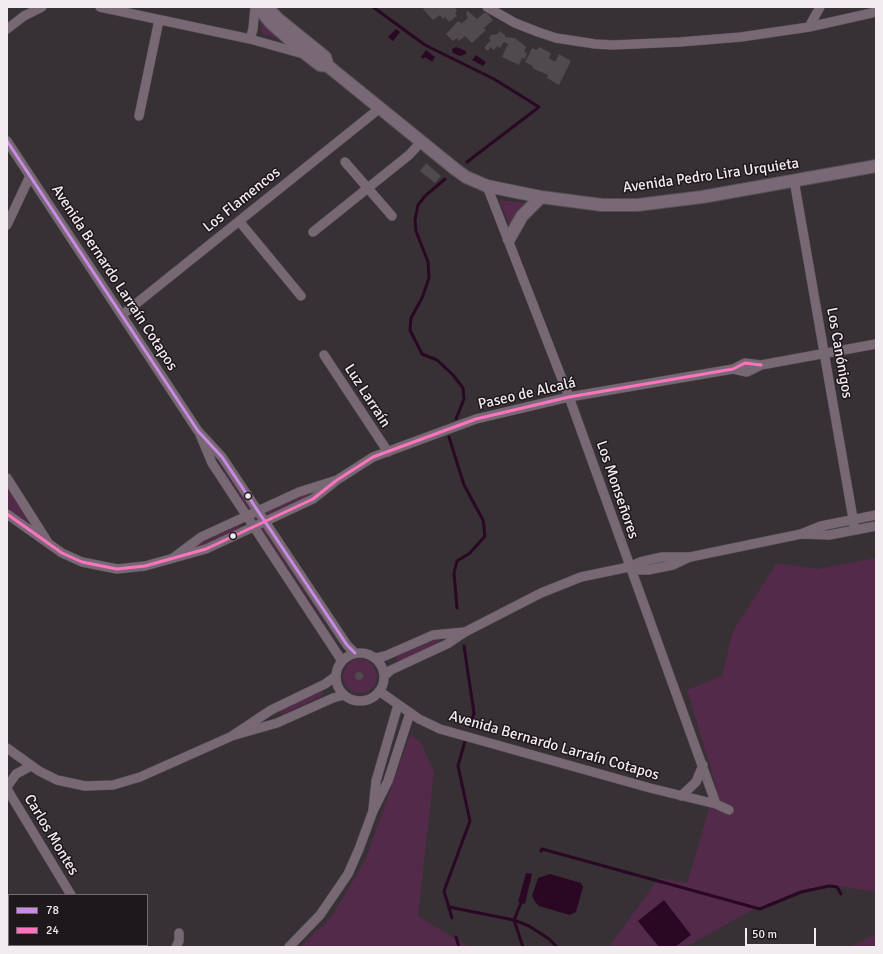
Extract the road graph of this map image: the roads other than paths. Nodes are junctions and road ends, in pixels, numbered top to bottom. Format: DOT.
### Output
graph roads {
  1 [pos="100,7"];
  2 [pos="255,7"];
  3 [pos="258,7"];
  4 [pos="267,7"];
  5 [pos="487,7"];
  6 [pos="820,7"];
  7 [pos="36,8"];
  8 [pos="876,12"];
  9 [pos="159,20"];
  10 [pos="809,27"];
  11 [pos="7,29"];
  12 [pos="250,39"];
  13 [pos="306,55"];
  14 [pos="328,66"];
  15 [pos="380,108"];
  16 [pos="139,116"];
  17 [pos="7,141"];
  18 [pos="422,141"];
  19 [pos="345,162"];
  20 [pos="876,166"];
  21 [pos="30,176"];
  22 [pos="794,180"];
  23 [pos="487,186"];
  24 [pos="368,188"];
  25 [pos="541,197"];
  26 [pos="392,216"];
  27 [pos="239,221"];
  28 [pos="7,225"];
  29 [pos="313,232"];
  30 [pos="509,239"];
  31 [pos="302,296"];
  32 [pos="122,315"];
  33 [pos="875,345"];
  34 [pos="824,354"];
  35 [pos="324,355"];
  36 [pos="569,397"];
  37 [pos="198,431"];
  38 [pos="388,452"];
  39 [pos="7,478"];
  40 [pos="337,480"];
  41 [pos="258,511"];
  42 [pos="7,514"];
  43 [pos="876,515"];
  44 [pos="246,516"];
  45 [pos="853,519"];
  46 [pos="265,522"];
  47 [pos="876,526"];
  48 [pos="253,527"];
  49 [pos="855,530"];
  50 [pos="801,534"];
  51 [pos="49,544"];
  52 [pos="173,558"];
  53 [pos="629,567"];
  54 [pos="304,579"];
  55 [pos="293,586"];
  56 [pos="465,632"];
  57 [pos="355,653"];
  58 [pos="376,658"];
  59 [pos="342,661"];
  60 [pos="336,676"];
  61 [pos="384,676"];
  62 [pos="378,691"];
  63 [pos="344,695"];
  64 [pos="398,705"];
  65 [pos="410,713"];
  66 [pos="232,736"];
  67 [pos="7,748"];
  68 [pos="703,765"];
  69 [pos="31,766"];
  70 [pos="7,788"];
  71 [pos="680,796"];
  72 [pos="716,804"];
  73 [pos="729,810"];
  74 [pos="373,811"];
  75 [pos="70,894"];
  76 [pos="179,933"];
  77 [pos="176,947"];
  78 [pos="289,947"];
  1 -- 9 [label="street"];
  2 -- 12 [label="street"];
  3 -- 13 [label="main road, Avenida Pedro Lira Urquieta"];
  4 -- 14 [label="main road, Avenida Pedro Lira Urquieta"];
  5 -- 10 [label="street"];
  6 -- 10 [label="street"];
  7 -- 11 [label="street"];
  8 -- 10 [label="street"];
  9 -- 12 [label="street"];
  9 -- 16 [label="street"];
  12 -- 13 [label="street"];
  13 -- 14 [label="main road, Avenida Pedro Lira Urquieta"];
  14 -- 15 [label="main road, Avenida Pedro Lira Urquieta"];
  15 -- 18 [label="main road, Avenida Pedro Lira Urquieta"];
  15 -- 27 [label="street, Los Flamencos"];
  17 -- 21 [label="street, Avenida Bernardo Larraín Cotapos"];
  18 -- 23 [label="main road, Avenida Pedro Lira Urquieta"];
  18 -- 24 [label="street"];
  19 -- 24 [label="street"];
  20 -- 22 [label="main road, Avenida Pedro Lira Urquieta"];
  21 -- 28 [label="street"];
  21 -- 32 [label="street, Avenida Bernardo Larraín Cotapos"];
  22 -- 25 [label="main road, Avenida Pedro Lira Urquieta"];
  22 -- 34 [label="street, Los Canónigos"];
  23 -- 25 [label="main road, Avenida Pedro Lira Urquieta"];
  23 -- 30 [label="street, Los Monseñores"];
  24 -- 26 [label="street"];
  24 -- 29 [label="street"];
  25 -- 30 [label="main road"];
  27 -- 31 [label="street"];
  27 -- 32 [label="street, Los Flamencos"];
  30 -- 36 [label="street, Los Monseñores"];
  32 -- 37 [label="street, Avenida Bernardo Larraín Cotapos"];
  33 -- 34 [label="street, Paseo de Alcalá"];
  34 -- 36 [label="street, Paseo de Alcalá"];
  34 -- 45 [label="street, Los Canónigos"];
  35 -- 38 [label="street, Luz Larraín"];
  36 -- 38 [label="street, Paseo de Alcalá"];
  36 -- 53 [label="street, Los Monseñores"];
  37 -- 41 [label="street, Avenida Bernardo Larraín Cotapos"];
  37 -- 44 [label="street, Avenida Bernardo Larraín Cotapos"];
  38 -- 40 [label="street, Paseo de Alcalá"];
  39 -- 51 [label="street"];
  40 -- 41 [label="street, Paseo de Alcalá"];
  40 -- 46 [label="street, Paseo de Alcalá"];
  41 -- 44 [label="street, Paseo de Alcalá"];
  41 -- 46 [label="street, Avenida Bernardo Larraín Cotapos"];
  42 -- 51 [label="street, Paseo de Alcalá"];
  43 -- 45 [label="street"];
  44 -- 48 [label="street, Avenida Bernardo Larraín Cotapos"];
  44 -- 52 [label="street, Paseo de Alcalá"];
  45 -- 49 [label="street, Los Canónigos"];
  45 -- 50 [label="street"];
  46 -- 48 [label="street, Paseo de Alcalá"];
  46 -- 54 [label="street, Avenida Bernardo Larraín Cotapos"];
  47 -- 49 [label="street"];
  48 -- 52 [label="street, Paseo de Alcalá"];
  48 -- 55 [label="street, Avenida Bernardo Larraín Cotapos"];
  49 -- 50 [label="street"];
  50 -- 53 [label="street"];
  51 -- 52 [label="street, Paseo de Alcalá"];
  53 -- 56 [label="street"];
  53 -- 68 [label="street, Los Monseñores"];
  54 -- 55 [label="street"];
  54 -- 57 [label="street, Avenida Bernardo Larraín Cotapos"];
  55 -- 59 [label="street, Avenida Bernardo Larraín Cotapos"];
  56 -- 58 [label="street"];
  56 -- 61 [label="street"];
  57 -- 58 [label="street"];
  57 -- 59 [label="street"];
  58 -- 61 [label="street"];
  59 -- 60 [label="street"];
  60 -- 63 [label="street"];
  60 -- 66 [label="street"];
  61 -- 62 [label="street"];
  62 -- 63 [label="street"];
  62 -- 64 [label="street, Avenida Bernardo Larraín Cotapos"];
  63 -- 66 [label="street"];
  64 -- 65 [label="street, Avenida Bernardo Larraín Cotapos"];
  64 -- 74 [label="street"];
  65 -- 71 [label="street, Avenida Bernardo Larraín Cotapos"];
  65 -- 74 [label="street"];
  66 -- 69 [label="street"];
  67 -- 69 [label="street"];
  68 -- 71 [label="street"];
  68 -- 72 [label="street, Los Monseñores"];
  69 -- 70 [label="street"];
  70 -- 75 [label="street, Carlos Montes"];
  71 -- 72 [label="street, Avenida Bernardo Larraín Cotapos"];
  72 -- 73 [label="street, Avenida Bernardo Larraín Cotapos"];
  74 -- 78 [label="street"];
  76 -- 77 [label="street"];
}
